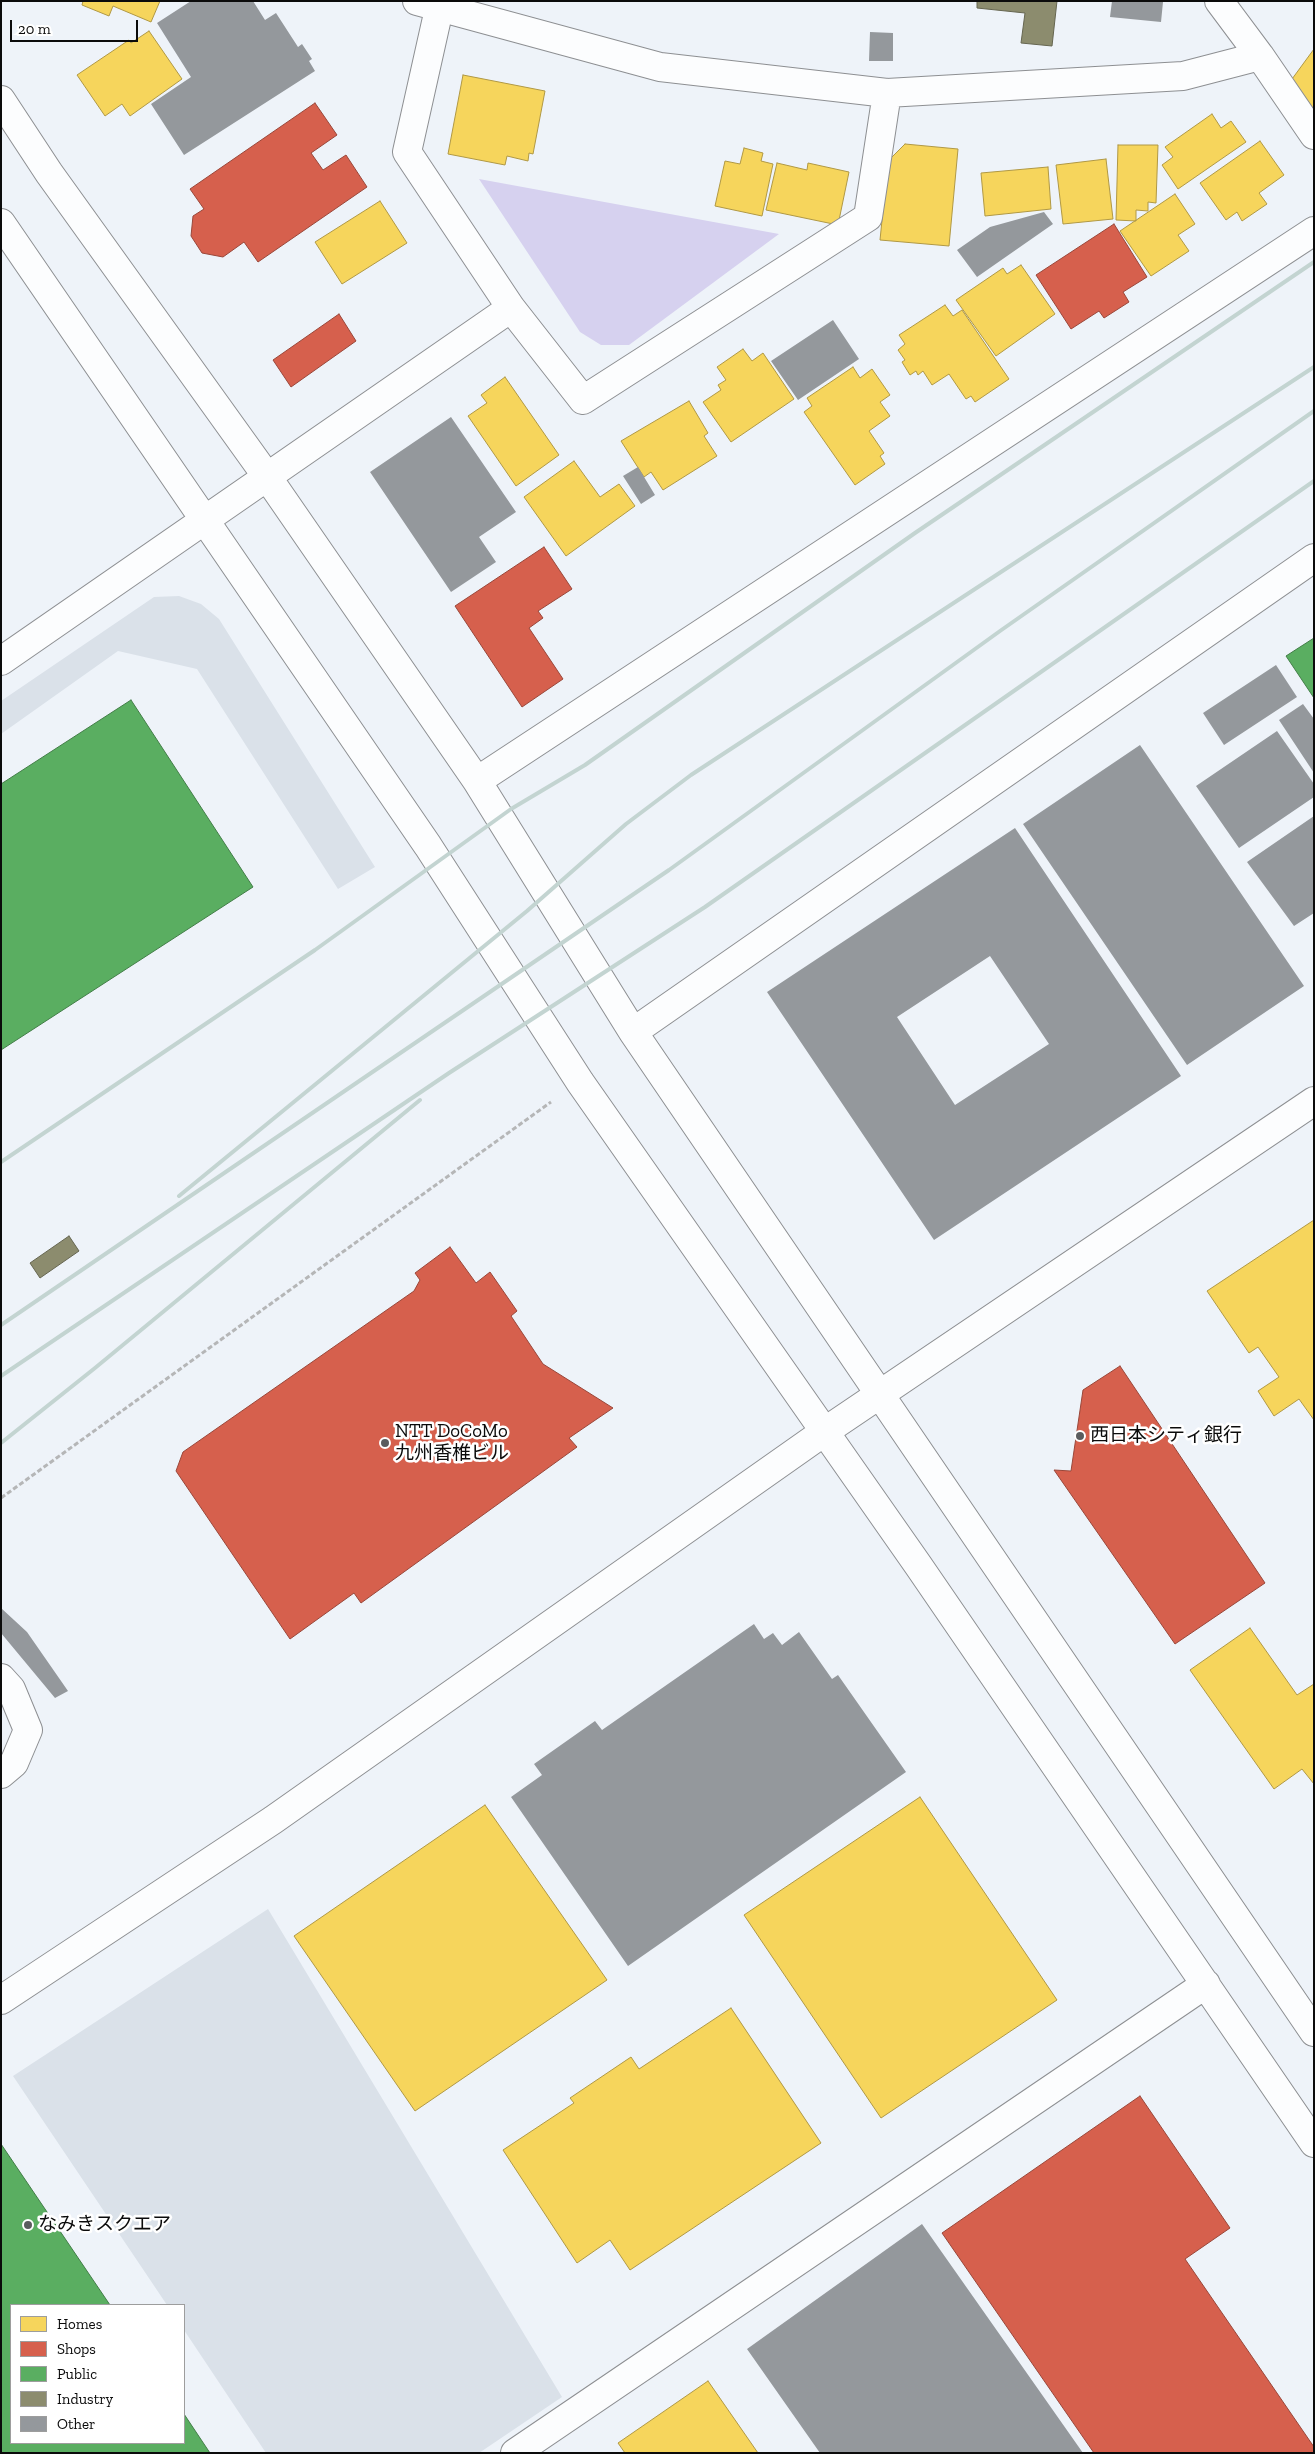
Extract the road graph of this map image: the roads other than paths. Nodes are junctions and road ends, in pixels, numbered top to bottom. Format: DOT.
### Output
graph roads {
  1 [pos="1220,1"];
  2 [pos="428,5"];
  3 [pos="1260,56"];
  4 [pos="887,93"];
  5 [pos="1,100"];
  6 [pos="1314,135"];
  7 [pos="1,223"];
  8 [pos="1314,231"];
  9 [pos="512,308"];
  10 [pos="268,478"];
  11 [pos="206,522"];
  12 [pos="1314,558"];
  13 [pos="1,661"];
  14 [pos="477,781"];
  15 [pos="633,1032"];
  16 [pos="1314,1101"];
  17 [pos="881,1394"];
  18 [pos="824,1432"];
  19 [pos="1,1678"];
  20 [pos="1,1774"];
  21 [pos="1206,1984"];
  22 [pos="1,2000"];
  23 [pos="1314,2032"];
  24 [pos="1314,2143"];
  25 [pos="514,2453"];
  1 -- 3 [label="street"];
  2 -- 4 [label="street"];
  2 -- 9 [label="street"];
  3 -- 4 [label="street"];
  3 -- 6 [label="street"];
  4 -- 9 [label="street"];
  5 -- 10 [label="street"];
  7 -- 11 [label="street"];
  8 -- 14 [label="street"];
  9 -- 10 [label="street"];
  10 -- 11 [label="street"];
  10 -- 14 [label="street"];
  11 -- 13 [label="street"];
  11 -- 18 [label="street"];
  12 -- 15 [label="street"];
  14 -- 15 [label="street"];
  15 -- 17 [label="street"];
  16 -- 17 [label="street"];
  17 -- 18 [label="street"];
  17 -- 23 [label="street"];
  18 -- 21 [label="street"];
  18 -- 22 [label="street"];
  19 -- 20 [label="street"];
  21 -- 24 [label="street"];
  21 -- 25 [label="street"];
}
